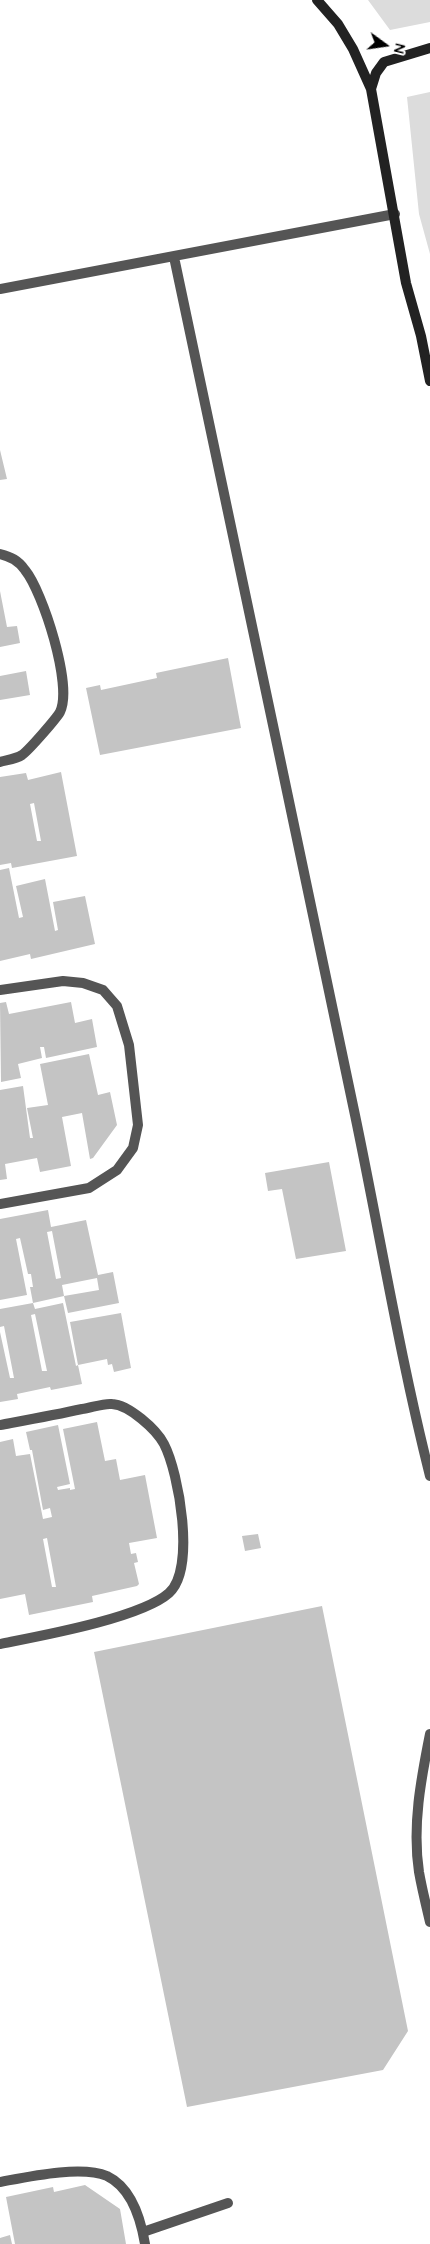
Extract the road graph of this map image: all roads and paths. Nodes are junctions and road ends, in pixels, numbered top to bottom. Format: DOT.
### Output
graph roads {
  1 [pos="317,0"];
  2 [pos="430,48"];
  3 [pos="371,89"];
  4 [pos="395,214"];
  5 [pos="174,257"];
  6 [pos="0,289"];
  7 [pos="426,339"];
  8 [pos="430,382"];
  9 [pos="0,554"];
  10 [pos="0,762"];
  11 [pos="0,990"];
  12 [pos="0,1204"];
  13 [pos="0,1425"];
  14 [pos="430,1476"];
  15 [pos="0,1644"];
  16 [pos="430,1734"];
  17 [pos="430,1922"];
  18 [pos="0,2182"];
  19 [pos="228,2203"];
  20 [pos="143,2232"];
  21 [pos="145,2244"];
  1 -- 3 [label="street"];
  2 -- 3 [label="street"];
  3 -- 4 [label="street"];
  4 -- 5 [label="street"];
  4 -- 7 [label="street"];
  5 -- 6 [label="street"];
  5 -- 14 [label="street"];
  7 -- 8 [label="street"];
  9 -- 10 [label="street"];
  11 -- 12 [label="street"];
  13 -- 15 [label="street"];
  16 -- 17 [label="street"];
  18 -- 20 [label="street"];
  19 -- 20 [label="street"];
  20 -- 21 [label="street"];
}
